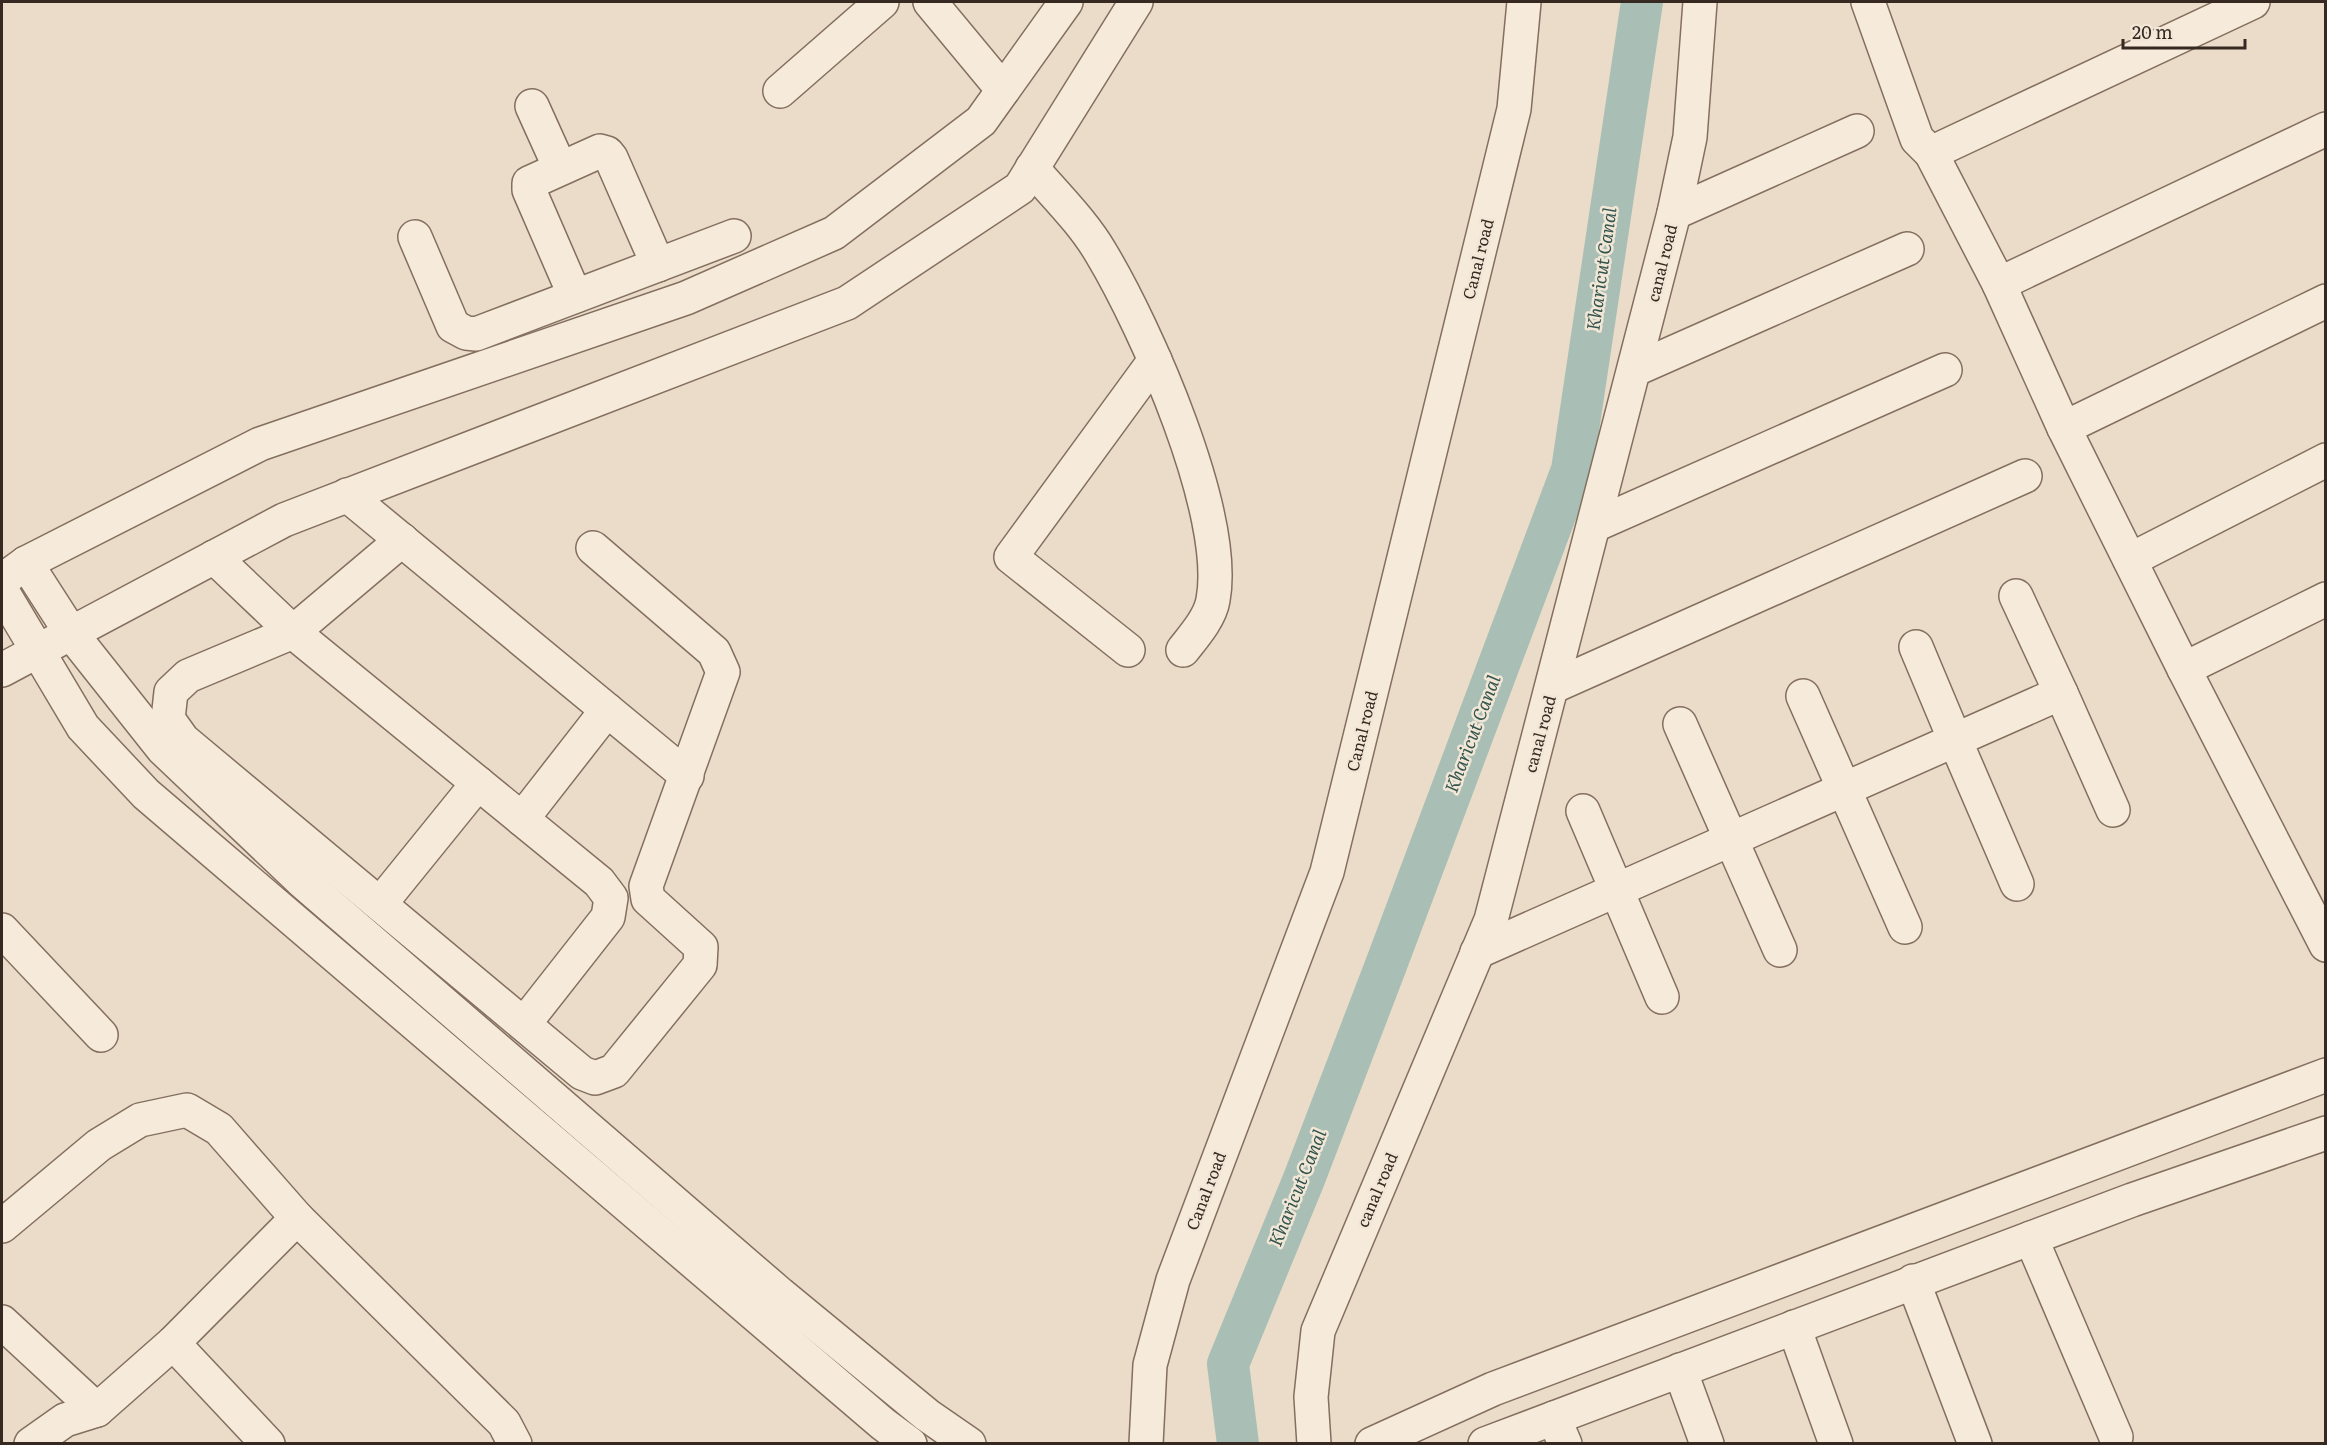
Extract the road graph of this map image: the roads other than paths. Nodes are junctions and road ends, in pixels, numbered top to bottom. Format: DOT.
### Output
graph roads {
  1 [pos="882,2"];
  2 [pos="930,2"];
  3 [pos="1066,2"];
  4 [pos="1136,2"];
  5 [pos="1524,2"];
  6 [pos="1700,2"];
  7 [pos="1868,2"];
  8 [pos="2253,2"];
  9 [pos="1003,90"];
  10 [pos="780,91"];
  11 [pos="532,106"];
  12 [pos="2325,129"];
  13 [pos="1857,131"];
  14 [pos="1931,153"];
  15 [pos="560,168"];
  16 [pos="1032,168"];
  17 [pos="1674,213"];
  18 [pos="734,236"];
  19 [pos="415,237"];
  20 [pos="1907,249"];
  21 [pos="658,265"];
  22 [pos="610,283"];
  23 [pos="1999,284"];
  24 [pos="575,296"];
  25 [pos="2325,301"];
  26 [pos="625,319"];
  27 [pos="1155,360"];
  28 [pos="1636,369"];
  29 [pos="1944,370"];
  30 [pos="2064,428"];
  31 [pos="2325,460"];
  32 [pos="2025,476"];
  33 [pos="347,495"];
  34 [pos="1595,525"];
  35 [pos="402,540"];
  36 [pos="593,548"];
  37 [pos="214,557"];
  38 [pos="2130,560"];
  39 [pos="14,572"];
  40 [pos="2,591"];
  41 [pos="2016,596"];
  42 [pos="2325,599"];
  43 [pos="293,632"];
  44 [pos="71,633"];
  45 [pos="1916,647"];
  46 [pos="39,650"];
  47 [pos="1128,650"];
  48 [pos="1183,650"];
  49 [pos="2184,669"];
  50 [pos="2,670"];
  51 [pos="1552,687"];
  52 [pos="2061,693"];
  53 [pos="1803,696"];
  54 [pos="607,710"];
  55 [pos="1680,724"];
  56 [pos="1955,740"];
  57 [pos="687,776"];
  58 [pos="478,783"];
  59 [pos="1845,788"];
  60 [pos="2113,810"];
  61 [pos="1583,811"];
  62 [pos="522,819"];
  63 [pos="1731,839"];
  64 [pos="2017,884"];
  65 [pos="1618,889"];
  66 [pos="380,904"];
  67 [pos="1905,927"];
  68 [pos="2,930"];
  69 [pos="2325,945"];
  70 [pos="1780,950"];
  71 [pos="1477,951"];
  72 [pos="1662,997"];
  73 [pos="524,1024"];
  74 [pos="101,1035"];
  75 [pos="2325,1075"];
  76 [pos="2325,1133"];
  77 [pos="297,1218"];
  78 [pos="2,1226"];
  79 [pos="2031,1238"];
  80 [pos="1913,1281"];
  81 [pos="2,1322"];
  82 [pos="1794,1327"];
  83 [pos="173,1343"];
  84 [pos="1680,1370"];
  85 [pos="97,1410"];
  86 [pos="1559,1431"];
  87 [pos="2116,1437"];
  88 [pos="31,1443"];
  89 [pos="268,1443"];
  90 [pos="515,1443"];
  91 [pos="910,1443"];
  92 [pos="969,1443"];
  93 [pos="1146,1443"];
  94 [pos="1314,1443"];
  95 [pos="1372,1443"];
  96 [pos="1485,1443"];
  97 [pos="1707,1443"];
  98 [pos="1836,1443"];
  99 [pos="1975,1443"];
  1 -- 10 [label="street"];
  2 -- 9 [label="street"];
  3 -- 9 [label="street"];
  4 -- 16 [label="street"];
  5 -- 93 [label="street, Canal road"];
  6 -- 17 [label="street, canal road"];
  7 -- 14 [label="street"];
  8 -- 14 [label="street"];
  9 -- 26 [label="street"];
  11 -- 15 [label="street"];
  12 -- 23 [label="street"];
  13 -- 17 [label="street"];
  14 -- 23 [label="street"];
  15 -- 21 [label="street"];
  15 -- 24 [label="street"];
  16 -- 27 [label="street"];
  16 -- 33 [label="street"];
  17 -- 28 [label="street, canal road"];
  18 -- 21 [label="street"];
  19 -- 24 [label="street"];
  20 -- 28 [label="street"];
  21 -- 22 [label="street"];
  22 -- 24 [label="street"];
  22 -- 26 [label="street"];
  23 -- 30 [label="street"];
  25 -- 30 [label="street"];
  26 -- 39 [label="street"];
  27 -- 47 [label="street"];
  27 -- 48 [label="street"];
  28 -- 34 [label="street, canal road"];
  29 -- 34 [label="street"];
  30 -- 38 [label="street"];
  31 -- 38 [label="street"];
  32 -- 51 [label="street"];
  33 -- 35 [label="street"];
  33 -- 37 [label="street"];
  34 -- 51 [label="street, canal road"];
  35 -- 43 [label="street"];
  35 -- 54 [label="street"];
  36 -- 57 [label="street"];
  37 -- 43 [label="street"];
  37 -- 44 [label="street"];
  38 -- 49 [label="street"];
  39 -- 44 [label="street"];
  40 -- 46 [label="street"];
  41 -- 52 [label="street"];
  42 -- 49 [label="street"];
  43 -- 58 [label="street"];
  43 -- 66 [label="street"];
  44 -- 46 [label="street"];
  44 -- 92 [label="street"];
  45 -- 56 [label="street"];
  46 -- 50 [label="street"];
  46 -- 91 [label="street"];
  49 -- 69 [label="street"];
  51 -- 71 [label="street, canal road"];
  52 -- 56 [label="street"];
  52 -- 60 [label="street"];
  53 -- 59 [label="street"];
  54 -- 57 [label="street"];
  54 -- 62 [label="street"];
  55 -- 63 [label="street"];
  56 -- 59 [label="street"];
  56 -- 64 [label="street"];
  57 -- 73 [label="street"];
  58 -- 62 [label="street"];
  58 -- 66 [label="street"];
  59 -- 63 [label="street"];
  59 -- 67 [label="street"];
  61 -- 65 [label="street"];
  62 -- 73 [label="street"];
  63 -- 65 [label="street"];
  63 -- 70 [label="street"];
  65 -- 71 [label="street"];
  65 -- 72 [label="street"];
  66 -- 73 [label="street"];
  68 -- 74 [label="street"];
  71 -- 94 [label="street, canal road"];
  75 -- 95 [label="street"];
  76 -- 79 [label="street"];
  77 -- 78 [label="street"];
  77 -- 83 [label="street"];
  77 -- 90 [label="street"];
  79 -- 80 [label="street"];
  79 -- 87 [label="street"];
  80 -- 82 [label="street"];
  80 -- 99 [label="street"];
  81 -- 85 [label="street"];
  82 -- 84 [label="street"];
  82 -- 98 [label="street"];
  83 -- 85 [label="street"];
  83 -- 89 [label="street"];
  84 -- 86 [label="street"];
  84 -- 97 [label="street"];
  85 -- 88 [label="street"];
  86 -- 96 [label="street"];
}
